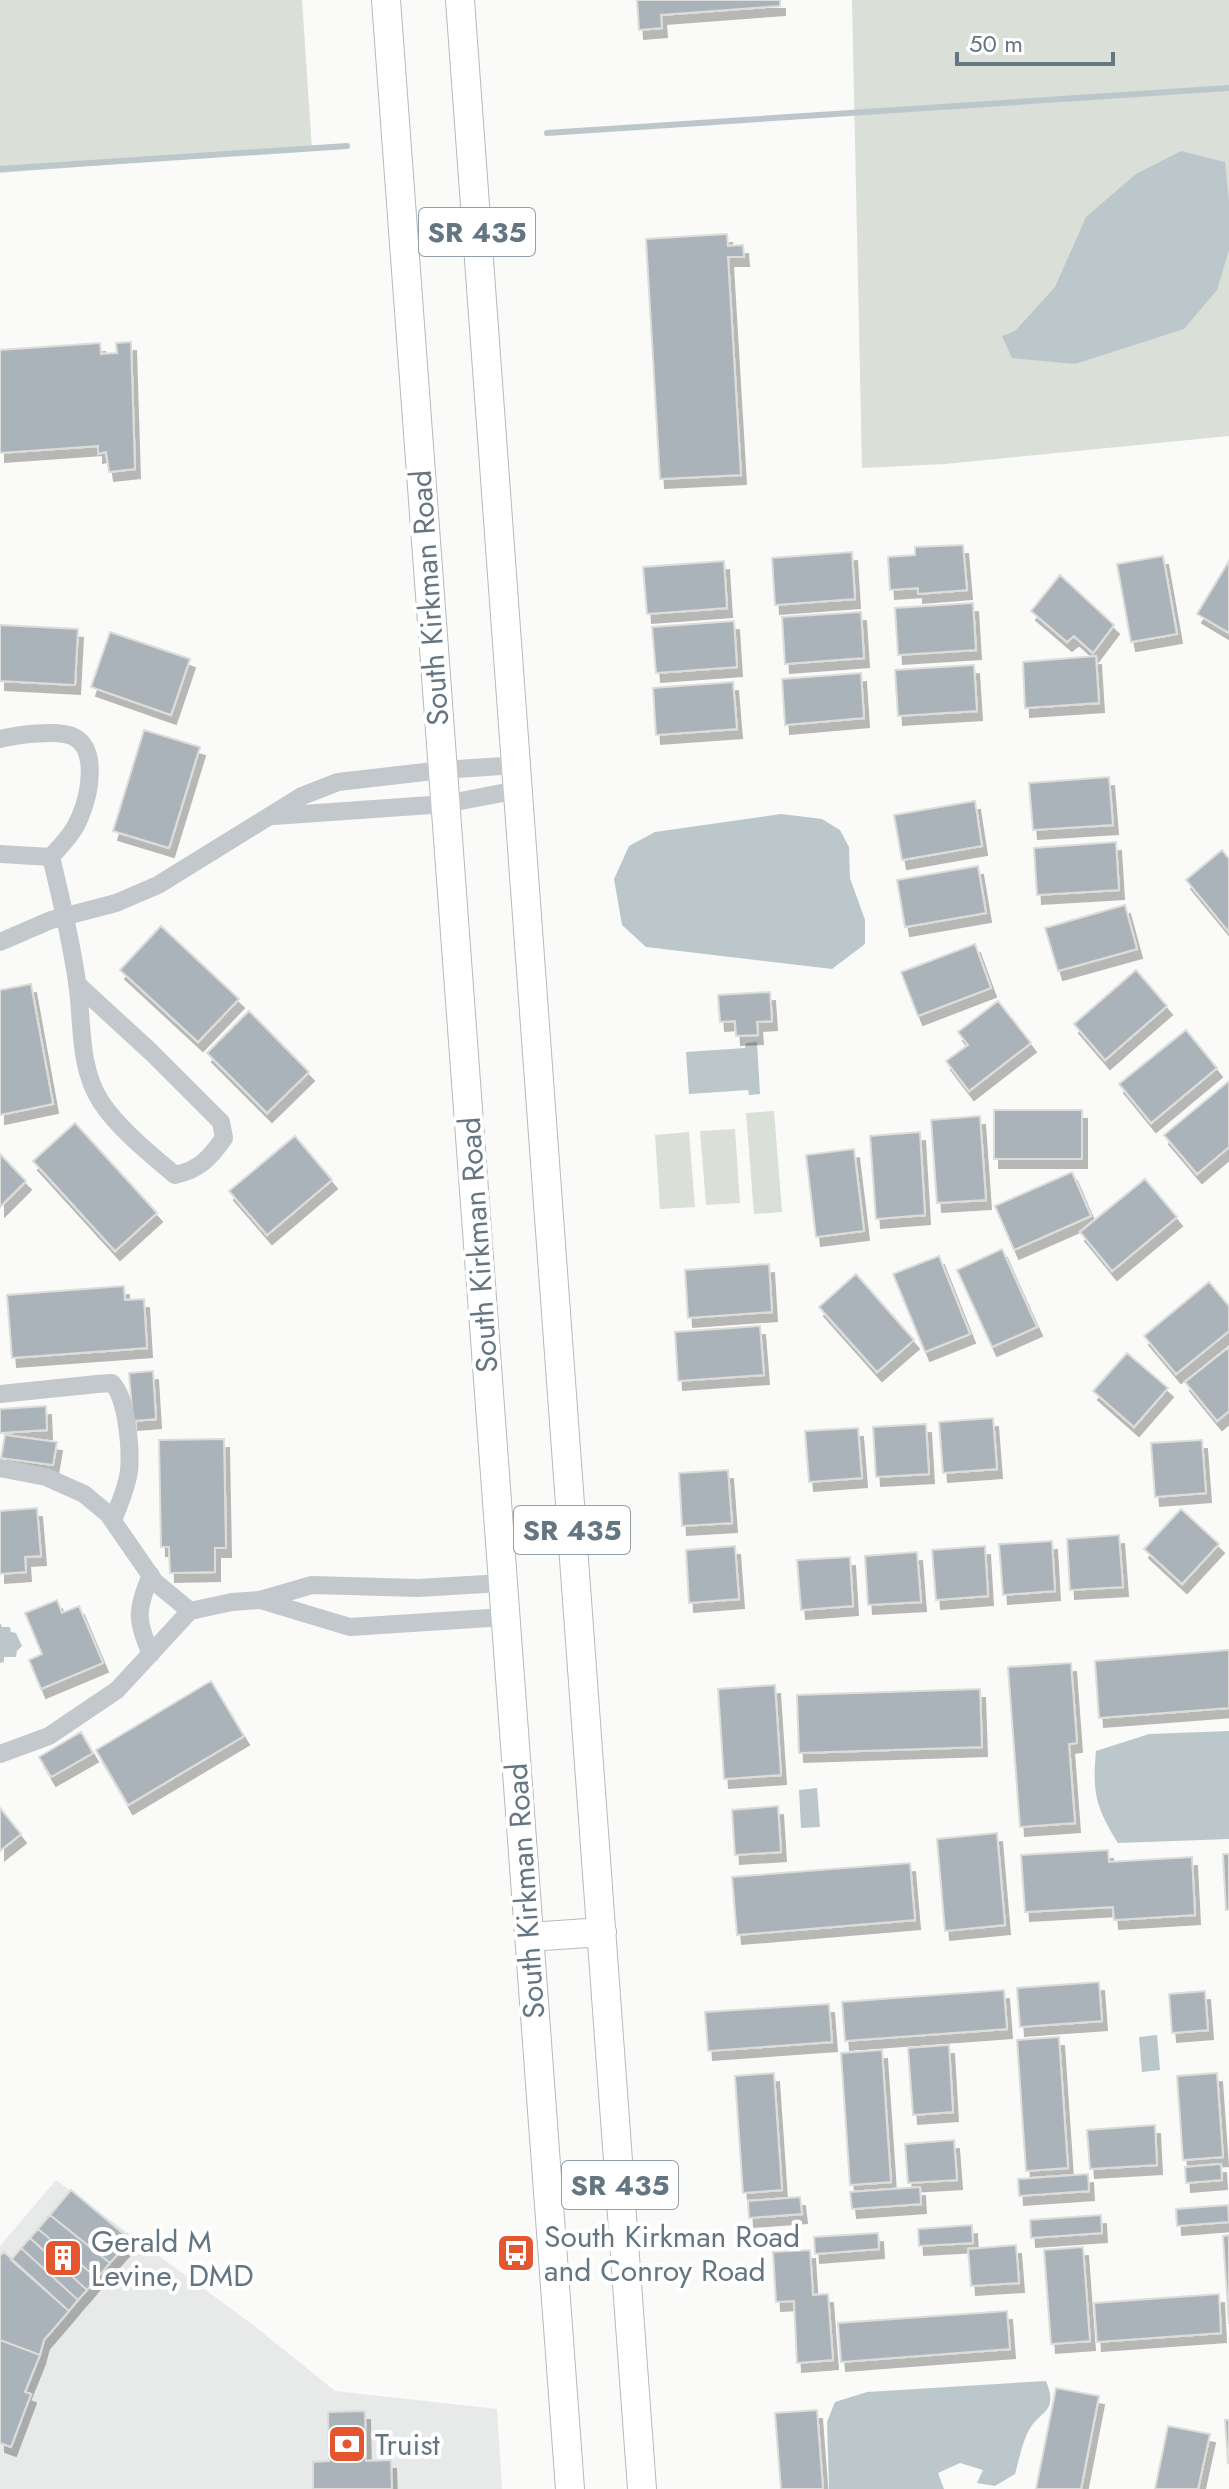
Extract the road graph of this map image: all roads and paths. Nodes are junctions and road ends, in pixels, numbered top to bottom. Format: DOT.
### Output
graph roads {
  1 [pos="386,0"];
  2 [pos="460,0"];
  3 [pos="0,739"];
  4 [pos="442,770"];
  5 [pos="517,778"];
  6 [pos="445,804"];
  7 [pos="269,816"];
  8 [pos="0,854"];
  9 [pos="51,857"];
  10 [pos="65,916"];
  11 [pos="0,942"];
  12 [pos="77,984"];
  13 [pos="0,1394"];
  14 [pos="0,1468"];
  15 [pos="113,1521"];
  16 [pos="151,1575"];
  17 [pos="502,1583"];
  18 [pos="260,1600"];
  19 [pos="190,1611"];
  20 [pos="505,1617"];
  21 [pos="151,1654"];
  22 [pos="0,1754"];
  23 [pos="602,1932"];
  24 [pos="529,1937"];
  25 [pos="570,2489"];
  26 [pos="642,2489"];
  1 -- 4 [label="main road, South Kirkman Road / SR 435"];
  2 -- 5 [label="main road, SR 435"];
  3 -- 9 [label="street"];
  4 -- 5 [label="street"];
  4 -- 6 [label="main road, South Kirkman Road / SR 435"];
  4 -- 7 [label="street"];
  5 -- 6 [label="street"];
  5 -- 23 [label="main road, SR 435"];
  6 -- 7 [label="street"];
  6 -- 17 [label="main road, South Kirkman Road / SR 435"];
  7 -- 10 [label="street"];
  8 -- 9 [label="street"];
  9 -- 10 [label="street"];
  10 -- 11 [label="street"];
  10 -- 12 [label="street"];
  12 -- 12 [label="street"];
  13 -- 15 [label="street"];
  14 -- 15 [label="street"];
  15 -- 16 [label="street"];
  16 -- 19 [label="street"];
  16 -- 21 [label="street"];
  17 -- 18 [label="street"];
  17 -- 20 [label="main road, South Kirkman Road / SR 435"];
  18 -- 19 [label="street"];
  18 -- 20 [label="street"];
  19 -- 21 [label="street"];
  20 -- 24 [label="main road, South Kirkman Road / SR 435"];
  21 -- 22 [label="street"];
  23 -- 24 [label="main road"];
  23 -- 26 [label="main road, SR 435"];
  24 -- 25 [label="main road, South Kirkman Road / SR 435"];
}
